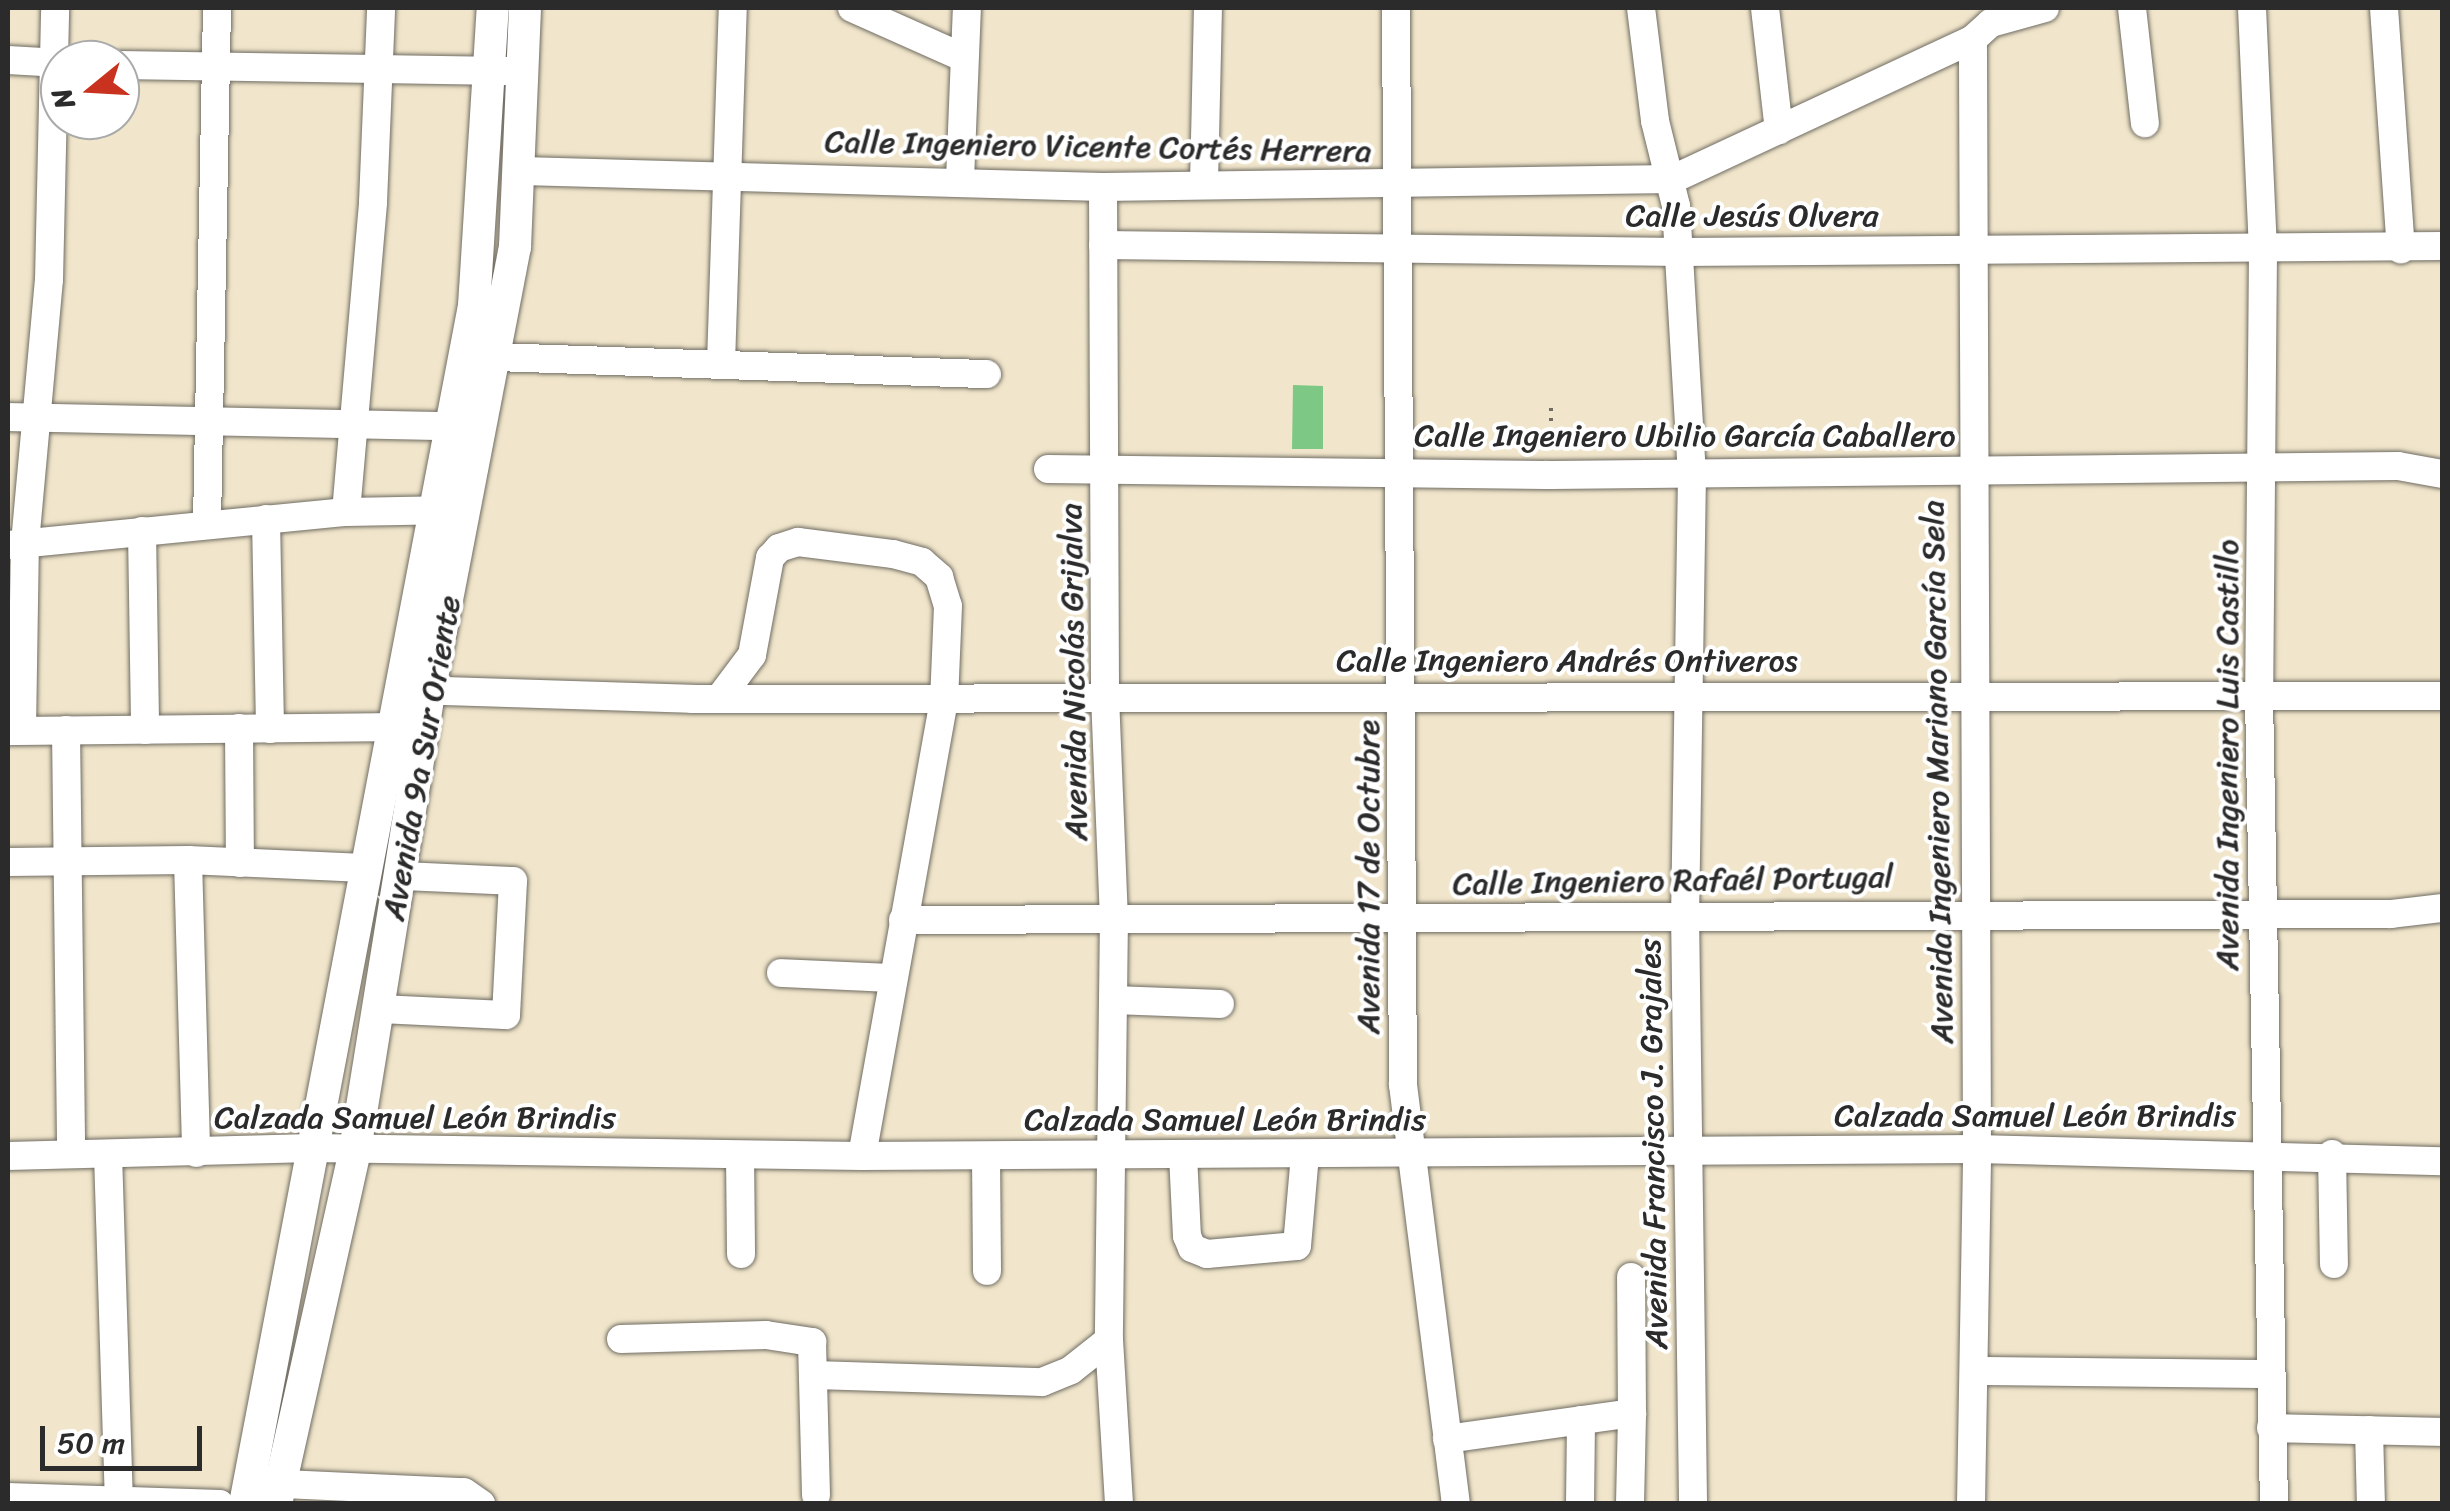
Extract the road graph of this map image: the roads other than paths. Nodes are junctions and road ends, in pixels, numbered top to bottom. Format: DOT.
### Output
graph roads {
  1 [pos="54,8"];
  2 [pos="217,8"];
  3 [pos="381,8"];
  4 [pos="493,8"];
  5 [pos="525,8"];
  6 [pos="734,8"];
  7 [pos="852,8"];
  8 [pos="966,8"];
  9 [pos="1208,8"];
  10 [pos="1396,8"];
  11 [pos="1640,8"];
  12 [pos="1766,8"];
  13 [pos="2046,8"];
  14 [pos="2132,8"];
  15 [pos="2252,8"];
  16 [pos="2384,8"];
  17 [pos="1984,24"];
  18 [pos="56,40"];
  19 [pos="962,57"];
  20 [pos="8,60"];
  21 [pos="40,61"];
  22 [pos="140,66"];
  23 [pos="380,68"];
  24 [pos="216,69"];
  25 [pos="509,71"];
  26 [pos="2145,124"];
  27 [pos="1779,130"];
  28 [pos="53,140"];
  29 [pos="522,170"];
  30 [pos="728,177"];
  31 [pos="960,180"];
  32 [pos="1672,180"];
  33 [pos="1204,184"];
  34 [pos="1400,186"];
  35 [pos="1103,187"];
  36 [pos="1103,244"];
  37 [pos="2442,246"];
  38 [pos="1400,249"];
  39 [pos="1978,249"];
  40 [pos="2401,250"];
  41 [pos="1681,252"];
  42 [pos="2263,252"];
  43 [pos="496,357"];
  44 [pos="721,363"];
  45 [pos="987,374"];
  46 [pos="8,417"];
  47 [pos="41,417"];
  48 [pos="351,421"];
  49 [pos="207,422"];
  50 [pos="448,425"];
  51 [pos="485,428"];
  52 [pos="1106,467"];
  53 [pos="1048,469"];
  54 [pos="1401,470"];
  55 [pos="2264,470"];
  56 [pos="1970,472"];
  57 [pos="1692,474"];
  58 [pos="2442,474"];
  59 [pos="434,509"];
  60 [pos="468,510"];
  61 [pos="346,512"];
  62 [pos="266,520"];
  63 [pos="207,524"];
  64 [pos="142,532"];
  65 [pos="16,544"];
  66 [pos="414,691"];
  67 [pos="1974,693"];
  68 [pos="1105,696"];
  69 [pos="2259,696"];
  70 [pos="2442,696"];
  71 [pos="1689,697"];
  72 [pos="1405,698"];
  73 [pos="705,699"];
  74 [pos="944,700"];
  75 [pos="408,727"];
  76 [pos="239,728"];
  77 [pos="270,729"];
  78 [pos="15,730"];
  79 [pos="66,730"];
  80 [pos="144,730"];
  81 [pos="188,860"];
  82 [pos="8,862"];
  83 [pos="65,862"];
  84 [pos="240,863"];
  85 [pos="364,868"];
  86 [pos="401,876"];
  87 [pos="2442,908"];
  88 [pos="1685,913"];
  89 [pos="1975,914"];
  90 [pos="2261,914"];
  91 [pos="1114,917"];
  92 [pos="1404,919"];
  93 [pos="904,920"];
  94 [pos="781,973"];
  95 [pos="894,978"];
  96 [pos="1114,1000"];
  97 [pos="1220,1004"];
  98 [pos="378,1009"];
  99 [pos="312,1148"];
  100 [pos="1977,1149"];
  101 [pos="354,1150"];
  102 [pos="71,1152"];
  103 [pos="2264,1152"];
  104 [pos="196,1153"];
  105 [pos="1407,1153"];
  106 [pos="1691,1153"];
  107 [pos="108,1154"];
  108 [pos="1305,1154"];
  109 [pos="2332,1154"];
  110 [pos="740,1155"];
  111 [pos="1183,1155"];
  112 [pos="8,1156"];
  113 [pos="862,1156"];
  114 [pos="986,1156"];
  115 [pos="1113,1156"];
  116 [pos="2442,1161"];
  117 [pos="741,1254"];
  118 [pos="2334,1264"];
  119 [pos="988,1271"];
  120 [pos="1631,1276"];
  121 [pos="621,1338"];
  122 [pos="1110,1340"];
  123 [pos="1976,1372"];
  124 [pos="2269,1374"];
  125 [pos="815,1375"];
  126 [pos="1632,1413"];
  127 [pos="1581,1420"];
  128 [pos="2271,1428"];
  129 [pos="2369,1430"];
  130 [pos="2442,1432"];
  131 [pos="1447,1439"];
  132 [pos="263,1494"];
  133 [pos="816,1495"];
  134 [pos="8,1497"];
  135 [pos="119,1501"];
  136 [pos="220,1504"];
  137 [pos="481,1504"];
  138 [pos="1118,1504"];
  139 [pos="1456,1504"];
  140 [pos="1580,1504"];
  141 [pos="1630,1504"];
  142 [pos="1693,1504"];
  143 [pos="1971,1504"];
  144 [pos="2274,1504"];
  145 [pos="2371,1504"];
  1 -- 18 [label="street"];
  2 -- 24 [label="street"];
  3 -- 23 [label="street"];
  4 -- 25 [label="main road, Avenida 9a Sur Oriente"];
  5 -- 25 [label="main road, Avenida 9a Sur Oriente"];
  6 -- 30 [label="street"];
  7 -- 19 [label="street"];
  8 -- 19 [label="street"];
  9 -- 33 [label="street"];
  10 -- 34 [label="street, Avenida 17 de Octubre"];
  11 -- 32 [label="street, Avenida Francisco J. Grajales"];
  12 -- 27 [label="street"];
  13 -- 17 [label="street"];
  14 -- 26 [label="street"];
  15 -- 42 [label="street, Avenida Ingeniero Luis Castillo"];
  16 -- 40 [label="street"];
  17 -- 27 [label="street"];
  17 -- 39 [label="street, Avenida Ingeniero Mariano García Sela"];
  19 -- 31 [label="street"];
  20 -- 21 [label="street"];
  22 -- 24 [label="street"];
  23 -- 24 [label="street"];
  23 -- 25 [label="street"];
  23 -- 48 [label="street"];
  24 -- 49 [label="street"];
  25 -- 29 [label="main road, Avenida 9a Sur Oriente"];
  25 -- 50 [label="main road, Avenida 9a Sur Oriente"];
  27 -- 32 [label="street"];
  28 -- 47 [label="street"];
  29 -- 30 [label="street, Calle Ingeniero Vicente Cortés Herrera"];
  29 -- 43 [label="main road, Avenida 9a Sur Oriente"];
  30 -- 31 [label="street, Calle Ingeniero Vicente Cortés Herrera"];
  30 -- 44 [label="street"];
  31 -- 35 [label="street, Calle Ingeniero Vicente Cortés Herrera"];
  32 -- 34 [label="street, Calle Ingeniero Vicente Cortés Herrera"];
  32 -- 41 [label="street, Avenida Francisco J. Grajales"];
  33 -- 34 [label="street, Calle Ingeniero Vicente Cortés Herrera"];
  33 -- 35 [label="street, Calle Ingeniero Vicente Cortés Herrera"];
  34 -- 38 [label="street, Avenida 17 de Octubre"];
  35 -- 36 [label="street, Avenida Nicolás Grijalva"];
  36 -- 38 [label="street, Calle Jesús Olvera"];
  36 -- 52 [label="street, Avenida Nicolás Grijalva"];
  37 -- 40 [label="street, Calle Jesús Olvera"];
  38 -- 41 [label="street, Calle Jesús Olvera"];
  38 -- 54 [label="street, Avenida 17 de Octubre"];
  39 -- 41 [label="street, Calle Jesús Olvera"];
  39 -- 42 [label="street, Calle Jesús Olvera"];
  39 -- 56 [label="street, Avenida Ingeniero Mariano García Sela"];
  40 -- 42 [label="street, Calle Jesús Olvera"];
  41 -- 57 [label="street, Avenida Francisco J. Grajales"];
  42 -- 55 [label="street, Avenida Ingeniero Luis Castillo"];
  43 -- 44 [label="street"];
  43 -- 51 [label="main road, Avenida 9a Sur Oriente"];
  44 -- 45 [label="street"];
  46 -- 47 [label="street"];
  47 -- 49 [label="street"];
  47 -- 65 [label="street"];
  48 -- 49 [label="street"];
  48 -- 50 [label="street"];
  48 -- 61 [label="street"];
  49 -- 63 [label="street"];
  50 -- 51 [label="street"];
  50 -- 59 [label="main road, Avenida 9a Sur Oriente"];
  51 -- 60 [label="main road, Avenida 9a Sur Oriente"];
  52 -- 53 [label="street, Calle Ingeniero Ubilio García Caballero"];
  52 -- 54 [label="street, Calle Ingeniero Ubilio García Caballero"];
  52 -- 68 [label="street, Avenida Nicolás Grijalva"];
  54 -- 57 [label="street, Calle Ingeniero Ubilio García Caballero"];
  54 -- 72 [label="street, Avenida 17 de Octubre"];
  55 -- 56 [label="street, Calle Ingeniero Ubilio García Caballero"];
  55 -- 58 [label="street, Calle Ingeniero Ubilio García Caballero"];
  55 -- 69 [label="street, Avenida Ingeniero Luis Castillo"];
  56 -- 57 [label="street, Calle Ingeniero Ubilio García Caballero"];
  56 -- 67 [label="street, Avenida Ingeniero Mariano García Sela"];
  57 -- 71 [label="street, Avenida Francisco J. Grajales"];
  59 -- 60 [label="street"];
  59 -- 61 [label="street"];
  59 -- 66 [label="main road, Avenida 9a Sur Oriente"];
  60 -- 66 [label="main road, Avenida 9a Sur Oriente"];
  61 -- 62 [label="street"];
  62 -- 63 [label="street"];
  62 -- 77 [label="street"];
  63 -- 64 [label="street"];
  64 -- 65 [label="street"];
  64 -- 80 [label="street"];
  65 -- 78 [label="street"];
  66 -- 73 [label="street, Calle Ingeniero Andrés Ontiveros"];
  66 -- 75 [label="main road, Avenida 9a Sur Oriente"];
  67 -- 69 [label="street, Calle Ingeniero Andrés Ontiveros"];
  67 -- 71 [label="street, Calle Ingeniero Andrés Ontiveros"];
  67 -- 89 [label="street, Avenida Ingeniero Mariano García Sela"];
  68 -- 72 [label="street, Calle Ingeniero Andrés Ontiveros"];
  68 -- 74 [label="street, Calle Ingeniero Andrés Ontiveros"];
  68 -- 91 [label="street, Avenida Nicolás Grijalva"];
  69 -- 70 [label="street, Calle Ingeniero Andrés Ontiveros"];
  69 -- 90 [label="street, Avenida Ingeniero Luis Castillo"];
  71 -- 72 [label="street, Calle Ingeniero Andrés Ontiveros"];
  71 -- 88 [label="street, Avenida Francisco J. Grajales"];
  72 -- 92 [label="street, Avenida 17 de Octubre"];
  73 -- 74 [label="street, Calle Ingeniero Andrés Ontiveros"];
  73 -- 74 [label="street"];
  74 -- 93 [label="street"];
  75 -- 77 [label="street"];
  75 -- 85 [label="main road, Avenida 9a Sur Oriente"];
  75 -- 86 [label="main road, Avenida 9a Sur Oriente"];
  76 -- 77 [label="street"];
  76 -- 80 [label="street"];
  76 -- 84 [label="street"];
  78 -- 79 [label="street"];
  79 -- 80 [label="street"];
  79 -- 83 [label="street"];
  81 -- 83 [label="street"];
  81 -- 84 [label="street"];
  81 -- 104 [label="street"];
  82 -- 83 [label="street"];
  83 -- 102 [label="street"];
  84 -- 85 [label="street"];
  85 -- 99 [label="main road, Avenida 9a Sur Oriente"];
  86 -- 98 [label="main road, Avenida 9a Sur Oriente"];
  86 -- 98 [label="street"];
  87 -- 90 [label="street, Calle Ingeniero Rafaél Portugal"];
  88 -- 89 [label="street, Calle Ingeniero Rafaél Portugal"];
  88 -- 92 [label="street, Calle Ingeniero Rafaél Portugal"];
  88 -- 106 [label="street, Avenida Francisco J. Grajales"];
  89 -- 90 [label="street, Calle Ingeniero Rafaél Portugal"];
  89 -- 100 [label="street, Avenida Ingeniero Mariano García Sela"];
  90 -- 103 [label="street, Avenida Ingeniero Luis Castillo"];
  91 -- 92 [label="street, Calle Ingeniero Rafaél Portugal"];
  91 -- 93 [label="street, Calle Ingeniero Rafaél Portugal"];
  91 -- 96 [label="street, Avenida Nicolás Grijalva"];
  92 -- 105 [label="street, Avenida 17 de Octubre"];
  93 -- 95 [label="street"];
  94 -- 95 [label="street"];
  95 -- 113 [label="street"];
  96 -- 97 [label="street"];
  96 -- 115 [label="street, Avenida Nicolás Grijalva"];
  98 -- 101 [label="main road, Avenida 9a Sur Oriente"];
  99 -- 101 [label="street, Calzada Samuel León Brindis"];
  99 -- 104 [label="street, Calzada Samuel León Brindis"];
  99 -- 132 [label="main road, Avenida 9a Sur Oriente"];
  100 -- 103 [label="street, Calzada Samuel León Brindis"];
  100 -- 106 [label="street, Calzada Samuel León Brindis"];
  100 -- 123 [label="street, Avenida Ingeniero Mariano García Sela"];
  101 -- 110 [label="street, Calzada Samuel León Brindis"];
  101 -- 132 [label="main road, Avenida 9a Sur Oriente"];
  102 -- 107 [label="street, Calzada Samuel León Brindis"];
  102 -- 112 [label="street, Calzada Samuel León Brindis"];
  103 -- 109 [label="street, Calzada Samuel León Brindis"];
  103 -- 124 [label="street, Avenida Ingeniero Luis Castillo"];
  104 -- 107 [label="street, Calzada Samuel León Brindis"];
  105 -- 106 [label="street, Calzada Samuel León Brindis"];
  105 -- 108 [label="street, Calzada Samuel León Brindis"];
  105 -- 131 [label="street, Avenida 17 de Octubre"];
  106 -- 142 [label="street, Avenida Francisco J. Grajales"];
  107 -- 135 [label="street"];
  108 -- 111 [label="street, Calzada Samuel León Brindis"];
  108 -- 111 [label="street"];
  109 -- 116 [label="street, Calzada Samuel León Brindis"];
  109 -- 118 [label="street"];
  110 -- 113 [label="street, Calzada Samuel León Brindis"];
  110 -- 117 [label="street"];
  111 -- 115 [label="street, Calzada Samuel León Brindis"];
  113 -- 114 [label="street, Calzada Samuel León Brindis"];
  114 -- 115 [label="street, Calzada Samuel León Brindis"];
  114 -- 119 [label="street"];
  115 -- 122 [label="street, Avenida Nicolás Grijalva"];
  120 -- 126 [label="street"];
  121 -- 125 [label="street"];
  122 -- 125 [label="street"];
  122 -- 138 [label="street, Avenida Nicolás Grijalva"];
  123 -- 124 [label="street"];
  123 -- 143 [label="street, Avenida Ingeniero Mariano García Sela"];
  124 -- 128 [label="street, Avenida Ingeniero Luis Castillo"];
  125 -- 133 [label="street"];
  126 -- 127 [label="street"];
  126 -- 141 [label="street"];
  127 -- 131 [label="street"];
  127 -- 140 [label="street"];
  128 -- 129 [label="street"];
  128 -- 144 [label="street, Avenida Ingeniero Luis Castillo"];
  129 -- 130 [label="street"];
  129 -- 145 [label="street"];
  131 -- 139 [label="street, Avenida 17 de Octubre"];
  132 -- 137 [label="street"];
  134 -- 135 [label="street"];
  135 -- 136 [label="street"];
}
